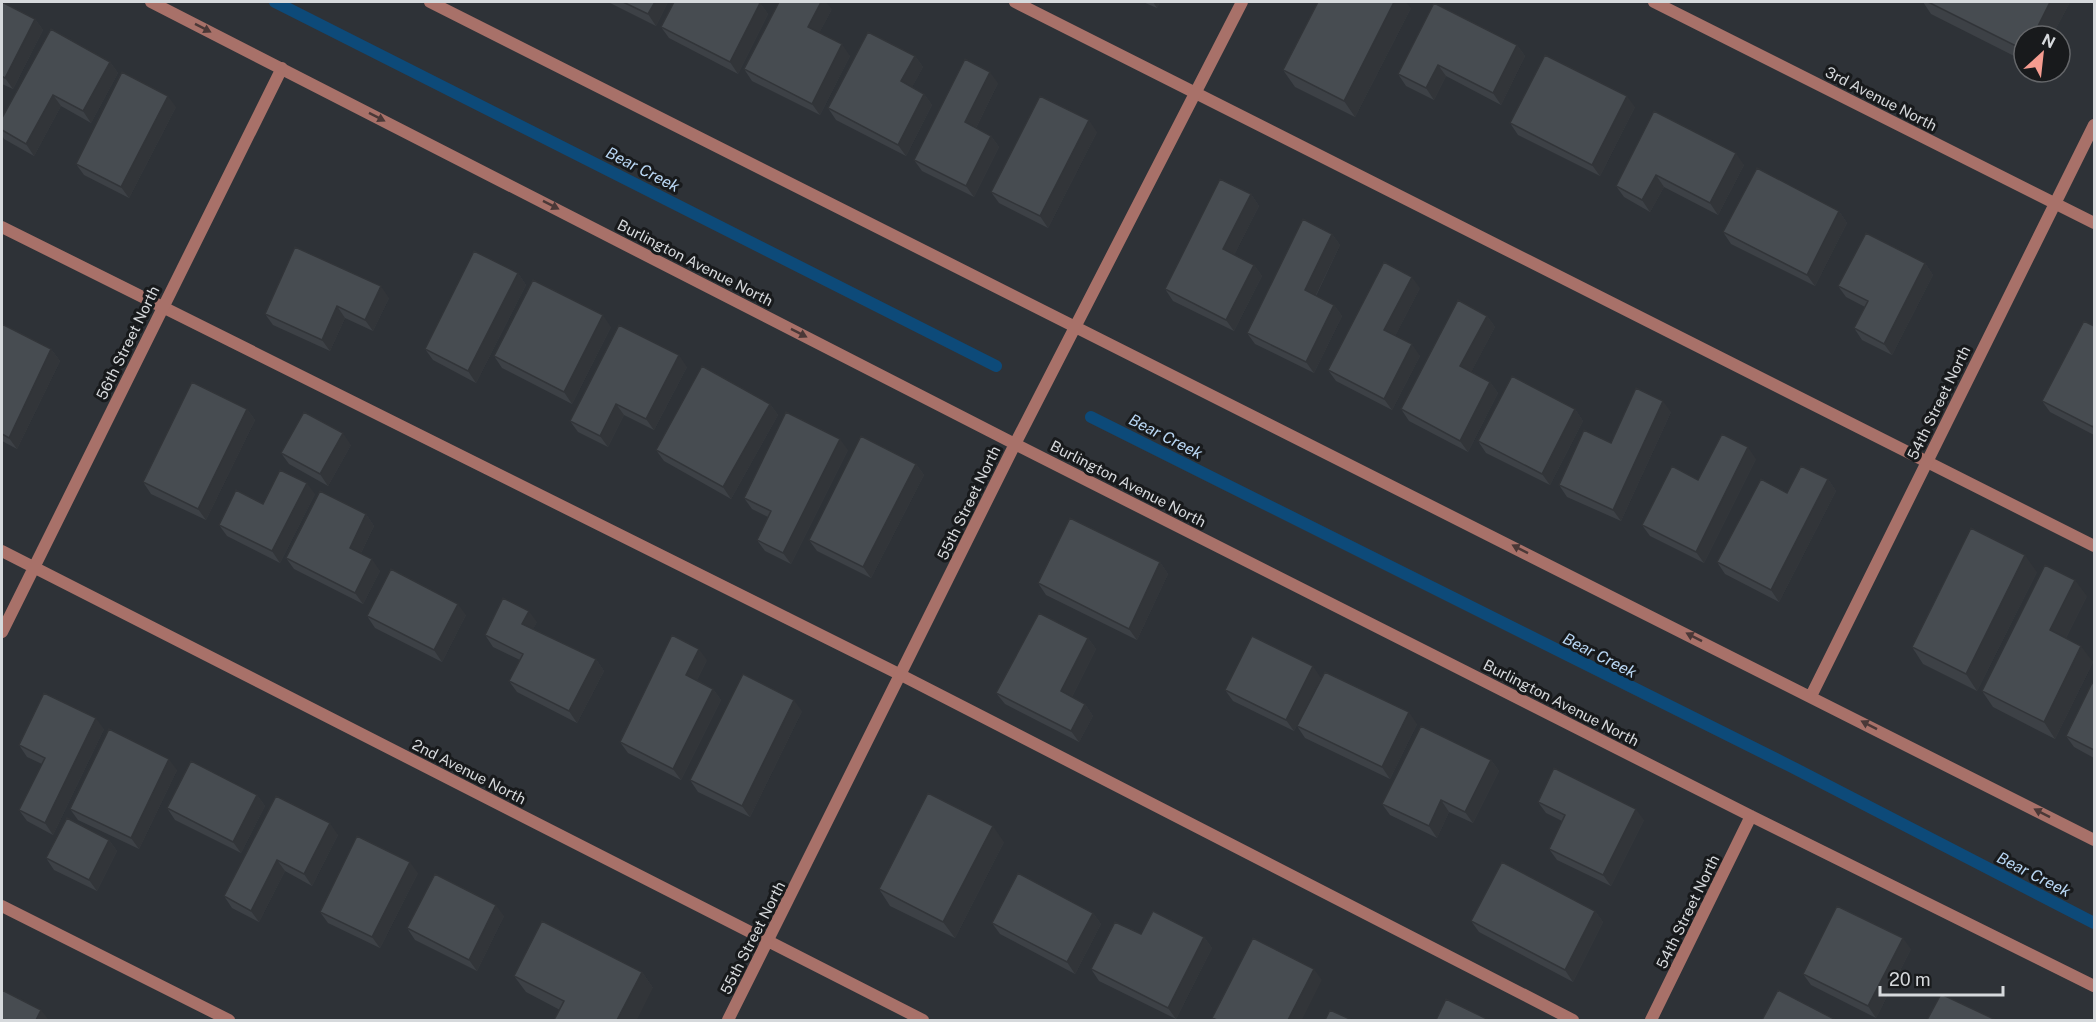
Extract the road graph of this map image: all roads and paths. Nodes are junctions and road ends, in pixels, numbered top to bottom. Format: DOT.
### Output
graph roads {
  1 [pos="151,2"];
  2 [pos="429,2"];
  3 [pos="1015,2"];
  4 [pos="1242,2"];
  5 [pos="1654,2"];
  6 [pos="282,68"];
  7 [pos="1196,93"];
  8 [pos="2094,125"];
  9 [pos="2055,203"];
  10 [pos="2094,223"];
  11 [pos="2,227"];
  12 [pos="163,308"];
  13 [pos="1076,326"];
  14 [pos="1016,444"];
  15 [pos="1927,461"];
  16 [pos="2094,546"];
  17 [pos="2,551"];
  18 [pos="34,567"];
  19 [pos="2,632"];
  20 [pos="901,675"];
  21 [pos="1811,696"];
  22 [pos="1751,816"];
  23 [pos="2094,840"];
  24 [pos="2,906"];
  25 [pos="768,942"];
  26 [pos="2094,986"];
  27 [pos="229,1020"];
  28 [pos="728,1020"];
  29 [pos="923,1020"];
  30 [pos="1573,1020"];
  31 [pos="1651,1020"];
  1 -- 6 [label="street, Burlington Avenue North, one-way"];
  2 -- 13 [label="street"];
  3 -- 7 [label="street"];
  4 -- 7 [label="street, 55th Street North"];
  5 -- 9 [label="street, 3rd Avenue North"];
  6 -- 12 [label="street, 56th Street North"];
  6 -- 14 [label="street, Burlington Avenue North, one-way"];
  7 -- 13 [label="street, 55th Street North"];
  7 -- 15 [label="street"];
  8 -- 9 [label="street, 54th Street North"];
  9 -- 10 [label="street, 3rd Avenue North"];
  9 -- 15 [label="street, 54th Street North"];
  11 -- 12 [label="street"];
  12 -- 18 [label="street, 56th Street North"];
  12 -- 20 [label="street"];
  13 -- 14 [label="street, 55th Street North"];
  21 -- 13 [label="street, one-way"];
  14 -- 20 [label="street, 55th Street North"];
  14 -- 22 [label="street, Burlington Avenue North"];
  15 -- 16 [label="street"];
  15 -- 21 [label="street, 54th Street North"];
  17 -- 18 [label="street, 2nd Avenue North"];
  18 -- 19 [label="street, 56th Street North"];
  18 -- 25 [label="street, 2nd Avenue North"];
  20 -- 25 [label="street, 55th Street North"];
  20 -- 30 [label="street"];
  23 -- 21 [label="street, one-way"];
  22 -- 26 [label="street, Burlington Avenue North"];
  22 -- 31 [label="street, 54th Street North"];
  24 -- 27 [label="street"];
  25 -- 28 [label="street, 55th Street North"];
  25 -- 29 [label="street, 2nd Avenue North"];
}
